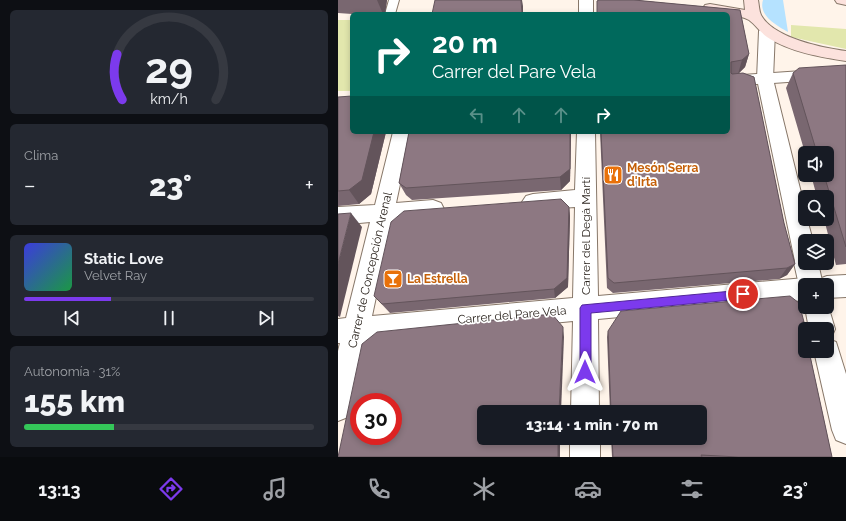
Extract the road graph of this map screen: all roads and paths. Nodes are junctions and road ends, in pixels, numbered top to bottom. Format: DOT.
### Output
graph roads {
  1 [pos="394,0"];
  2 [pos="586,0"];
  3 [pos="724,0"];
  4 [pos="751,0"];
  5 [pos="842,0"];
  6 [pos="846,1"];
  7 [pos="704,4"];
  8 [pos="391,12"];
  9 [pos="586,12"];
  10 [pos="754,17"];
  11 [pos="767,31"];
  12 [pos="829,53"];
  13 [pos="846,56"];
  14 [pos="846,66"];
  15 [pos="846,73"];
  16 [pos="765,79"];
  17 [pos="730,81"];
  18 [pos="402,134"];
  19 [pos="586,134"];
  20 [pos="585,198"];
  21 [pos="514,203"];
  22 [pos="452,208"];
  23 [pos="383,212"];
  24 [pos="338,216"];
  25 [pos="800,234"];
  26 [pos="846,286"];
  27 [pos="834,287"];
  28 [pos="798,290"];
  29 [pos="586,308"];
  30 [pos="347,330"];
  31 [pos="829,358"];
  32 [pos="585,405"];
  33 [pos="338,407"];
  34 [pos="846,430"];
  35 [pos="585,445"];
  36 [pos="585,457"];
  1 -- 8 [label="street"];
  2 -- 9 [label="street"];
  3 -- 7 [label="main road"];
  4 -- 10 [label="main road"];
  5 -- 6 [label="main road"];
  7 -- 10 [label="main road"];
  10 -- 11 [label="main road"];
  11 -- 12 [label="main road"];
  11 -- 16 [label="street"];
  12 -- 13 [label="main road"];
  12 -- 14 [label="street"];
  15 -- 16 [label="street"];
  16 -- 17 [label="street"];
  16 -- 25 [label="street"];
  18 -- 23 [label="street, Carrer de Concepción Arenal"];
  19 -- 20 [label="street, Carrer del Degà Martí"];
  20 -- 21 [label="street"];
  20 -- 29 [label="street, Carrer del Degà Martí"];
  22 -- 23 [label="street"];
  23 -- 24 [label="street"];
  23 -- 30 [label="street, Carrer de Concepción Arenal"];
  26 -- 27 [label="street"];
  28 -- 29 [label="street, Carrer del Pare Vela"];
  29 -- 30 [label="street, Carrer del Pare Vela"];
  29 -- 32 [label="street, Carrer del Degà Martí"];
  30 -- 33 [label="street, Carrer de Concepción Arenal"];
  31 -- 34 [label="street"];
  35 -- 36 [label="street"];
}
